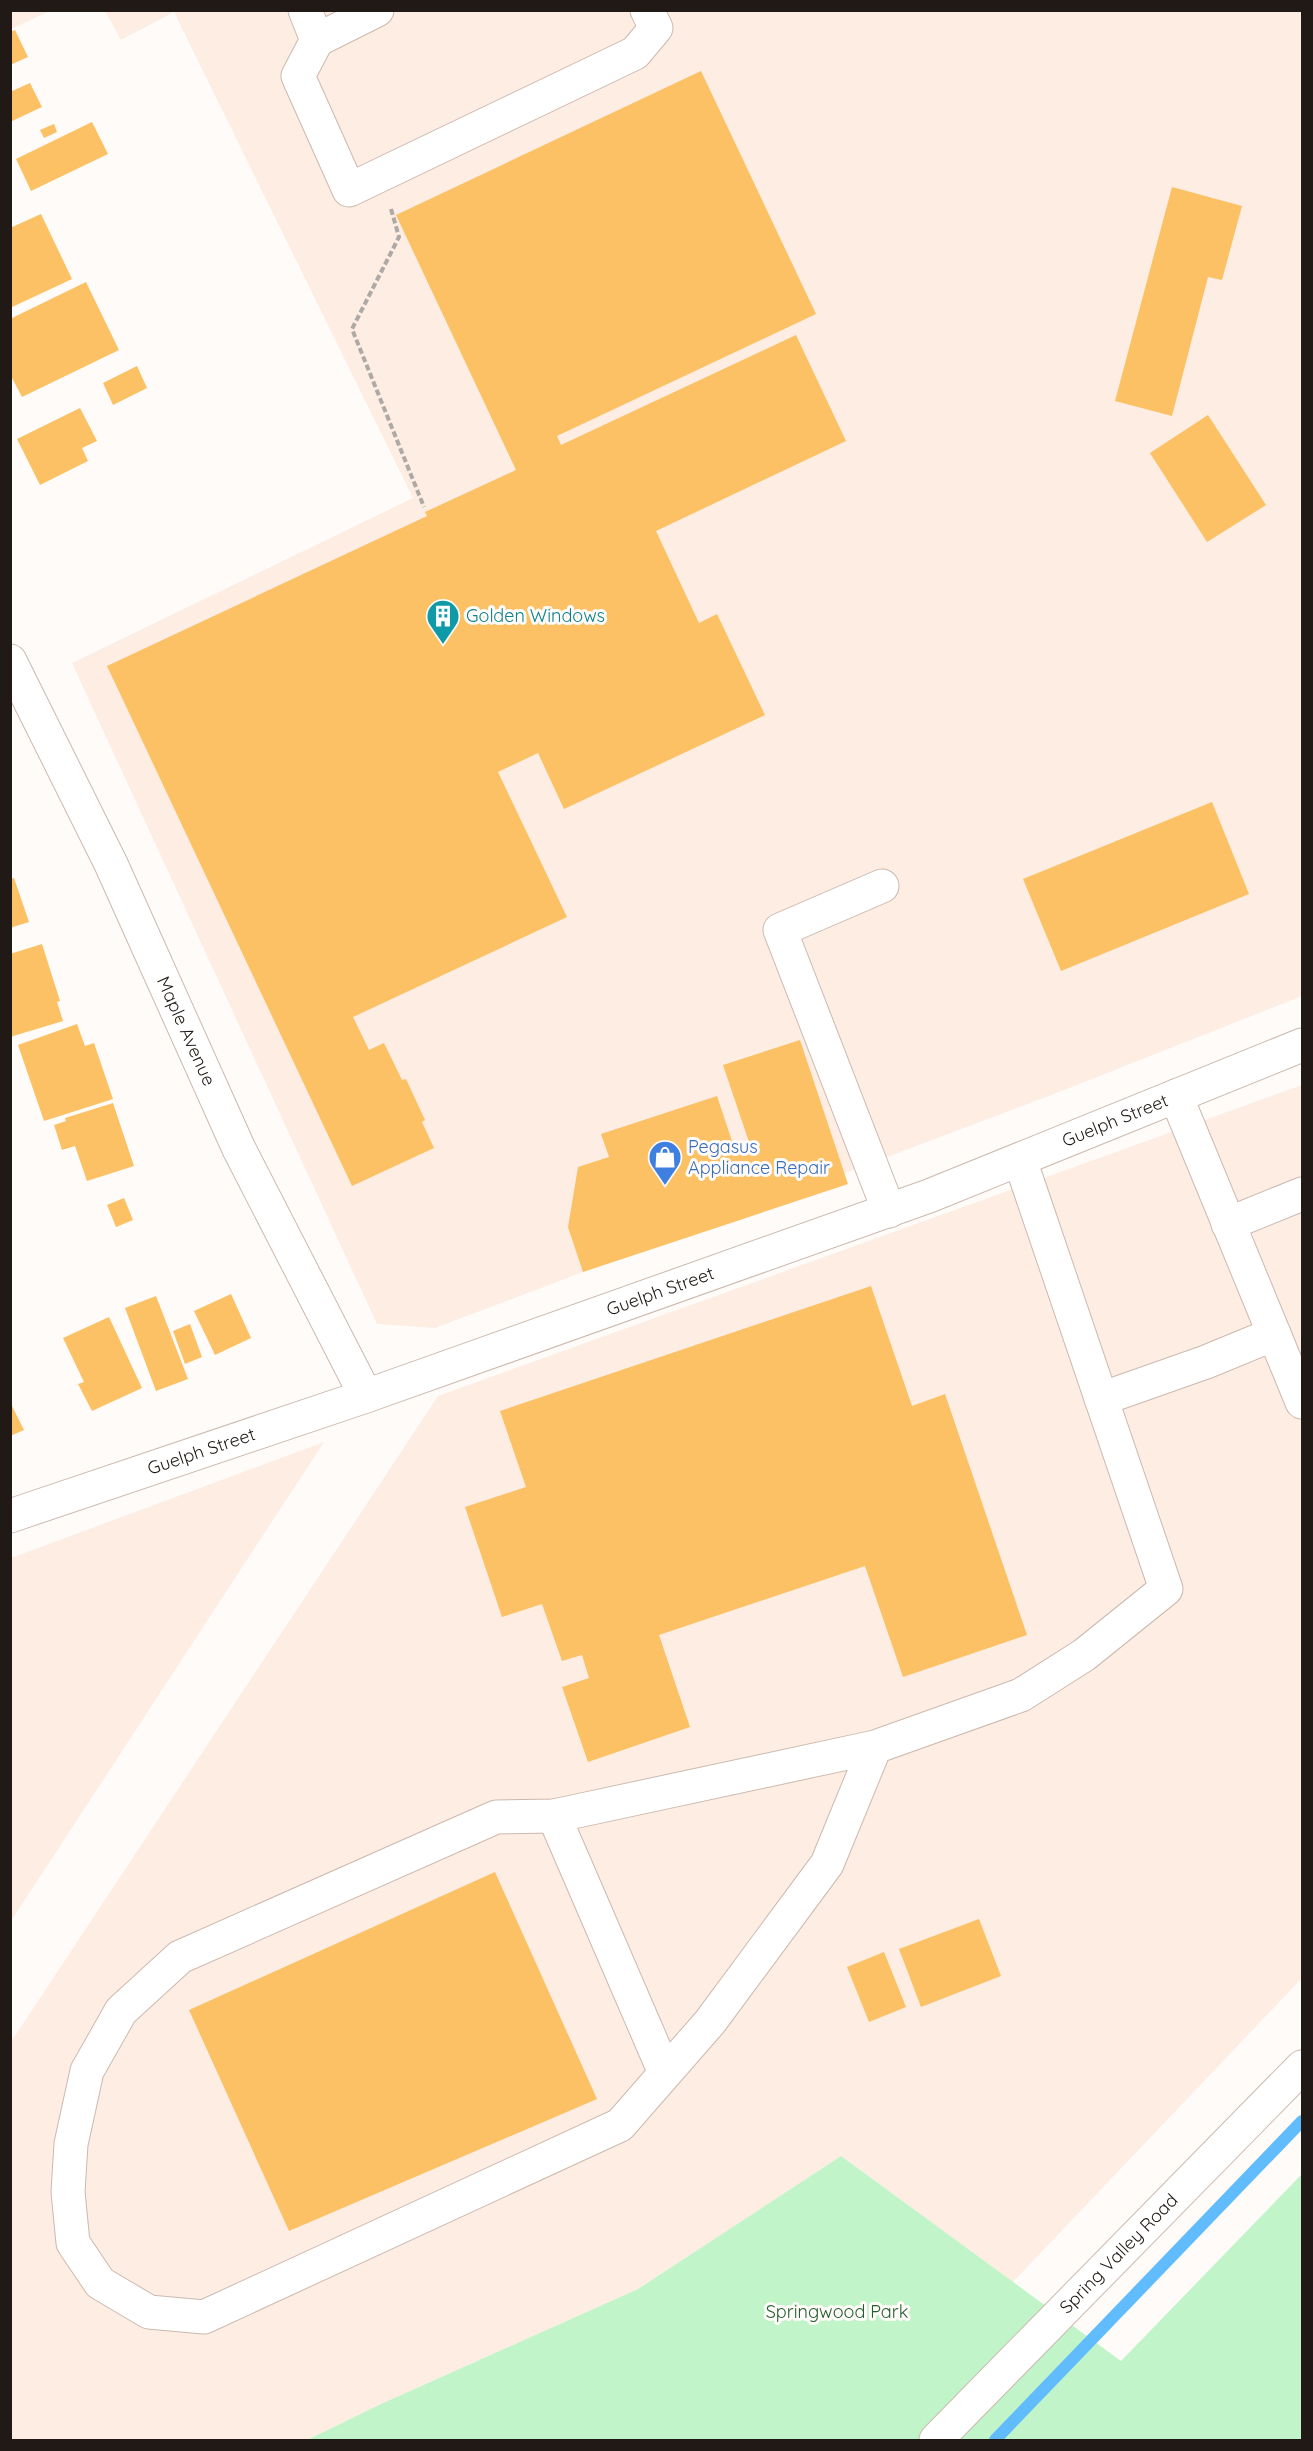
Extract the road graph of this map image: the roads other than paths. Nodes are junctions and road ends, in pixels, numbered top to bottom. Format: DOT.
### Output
graph roads {
  1 [pos="377,10"];
  2 [pos="647,10"];
  3 [pos="311,25"];
  4 [pos="10,661"];
  5 [pos="882,886"];
  6 [pos="1302,1045"];
  7 [pos="1176,1096"];
  8 [pos="1020,1160"];
  9 [pos="1302,1194"];
  10 [pos="889,1211"];
  11 [pos="1228,1224"];
  12 [pos="1274,1334"];
  13 [pos="366,1396"];
  14 [pos="1101,1399"];
  15 [pos="1302,1402"];
  16 [pos="10,1516"];
  17 [pos="875,1747"];
  18 [pos="555,1816"];
  19 [pos="1302,2067"];
  20 [pos="665,2073"];
  21 [pos="936,2440"];
  1 -- 3 [label="street"];
  2 -- 3 [label="street"];
  4 -- 13 [label="street, Maple Avenue"];
  5 -- 10 [label="street"];
  6 -- 7 [label="street, Guelph Street"];
  7 -- 8 [label="street, Guelph Street"];
  7 -- 11 [label="street"];
  8 -- 10 [label="street, Guelph Street"];
  8 -- 14 [label="street"];
  9 -- 11 [label="street"];
  10 -- 13 [label="street, Guelph Street"];
  11 -- 12 [label="street"];
  12 -- 14 [label="street"];
  12 -- 15 [label="street"];
  13 -- 16 [label="street, Guelph Street"];
  14 -- 17 [label="street"];
  17 -- 18 [label="street"];
  17 -- 20 [label="street"];
  18 -- 20 [label="street"];
  18 -- 20 [label="street"];
  19 -- 21 [label="street, Spring Valley Road"];
}
